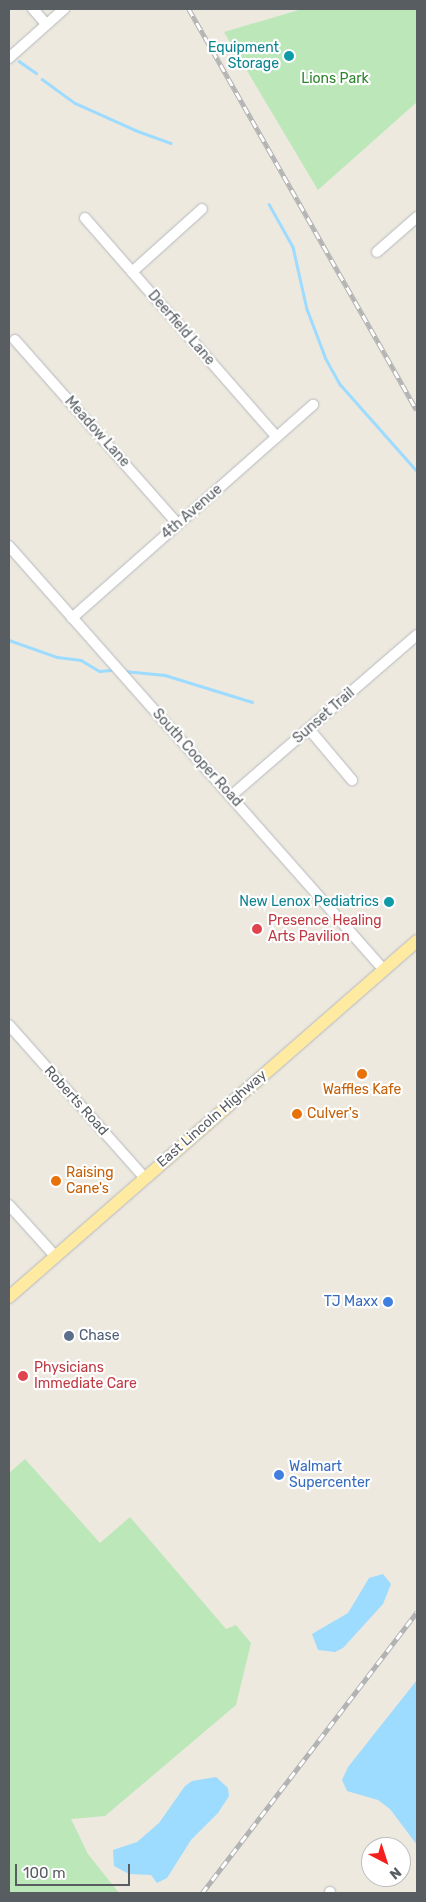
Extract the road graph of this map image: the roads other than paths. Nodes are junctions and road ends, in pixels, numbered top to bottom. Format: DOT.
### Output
graph roads {
  1 [pos="33,9"];
  2 [pos="64,9"];
  3 [pos="46,24"];
  4 [pos="9,58"];
  5 [pos="202,209"];
  6 [pos="417,217"];
  7 [pos="85,218"];
  8 [pos="377,252"];
  9 [pos="132,272"];
  10 [pos="15,340"];
  11 [pos="313,405"];
  12 [pos="277,437"];
  13 [pos="178,524"];
  14 [pos="9,546"];
  15 [pos="72,618"];
  16 [pos="417,635"];
  17 [pos="309,729"];
  18 [pos="352,780"];
  19 [pos="232,796"];
  20 [pos="417,941"];
  21 [pos="384,970"];
  22 [pos="9,1025"];
  23 [pos="144,1177"];
  24 [pos="9,1205"];
  25 [pos="56,1257"];
  26 [pos="9,1298"];
  1 -- 3 [label="street"];
  2 -- 3 [label="street"];
  3 -- 4 [label="street"];
  5 -- 9 [label="street"];
  6 -- 8 [label="street"];
  7 -- 9 [label="street, Deerfield Lane"];
  9 -- 12 [label="street, Deerfield Lane"];
  10 -- 13 [label="street, Meadow Lane"];
  11 -- 12 [label="street, 4th Avenue"];
  12 -- 13 [label="street, 4th Avenue"];
  13 -- 15 [label="street, 4th Avenue"];
  14 -- 15 [label="street, South Cooper Road"];
  15 -- 19 [label="street, South Cooper Road"];
  16 -- 17 [label="street, Sunset Trail"];
  17 -- 18 [label="street"];
  17 -- 19 [label="street, Sunset Trail"];
  19 -- 21 [label="street, South Cooper Road"];
  20 -- 21 [label="main road, East Lincoln Highway"];
  21 -- 23 [label="main road, East Lincoln Highway"];
  22 -- 23 [label="street, Roberts Road"];
  23 -- 25 [label="main road, East Lincoln Highway"];
  24 -- 25 [label="street"];
  25 -- 26 [label="main road, East Lincoln Highway"];
}
